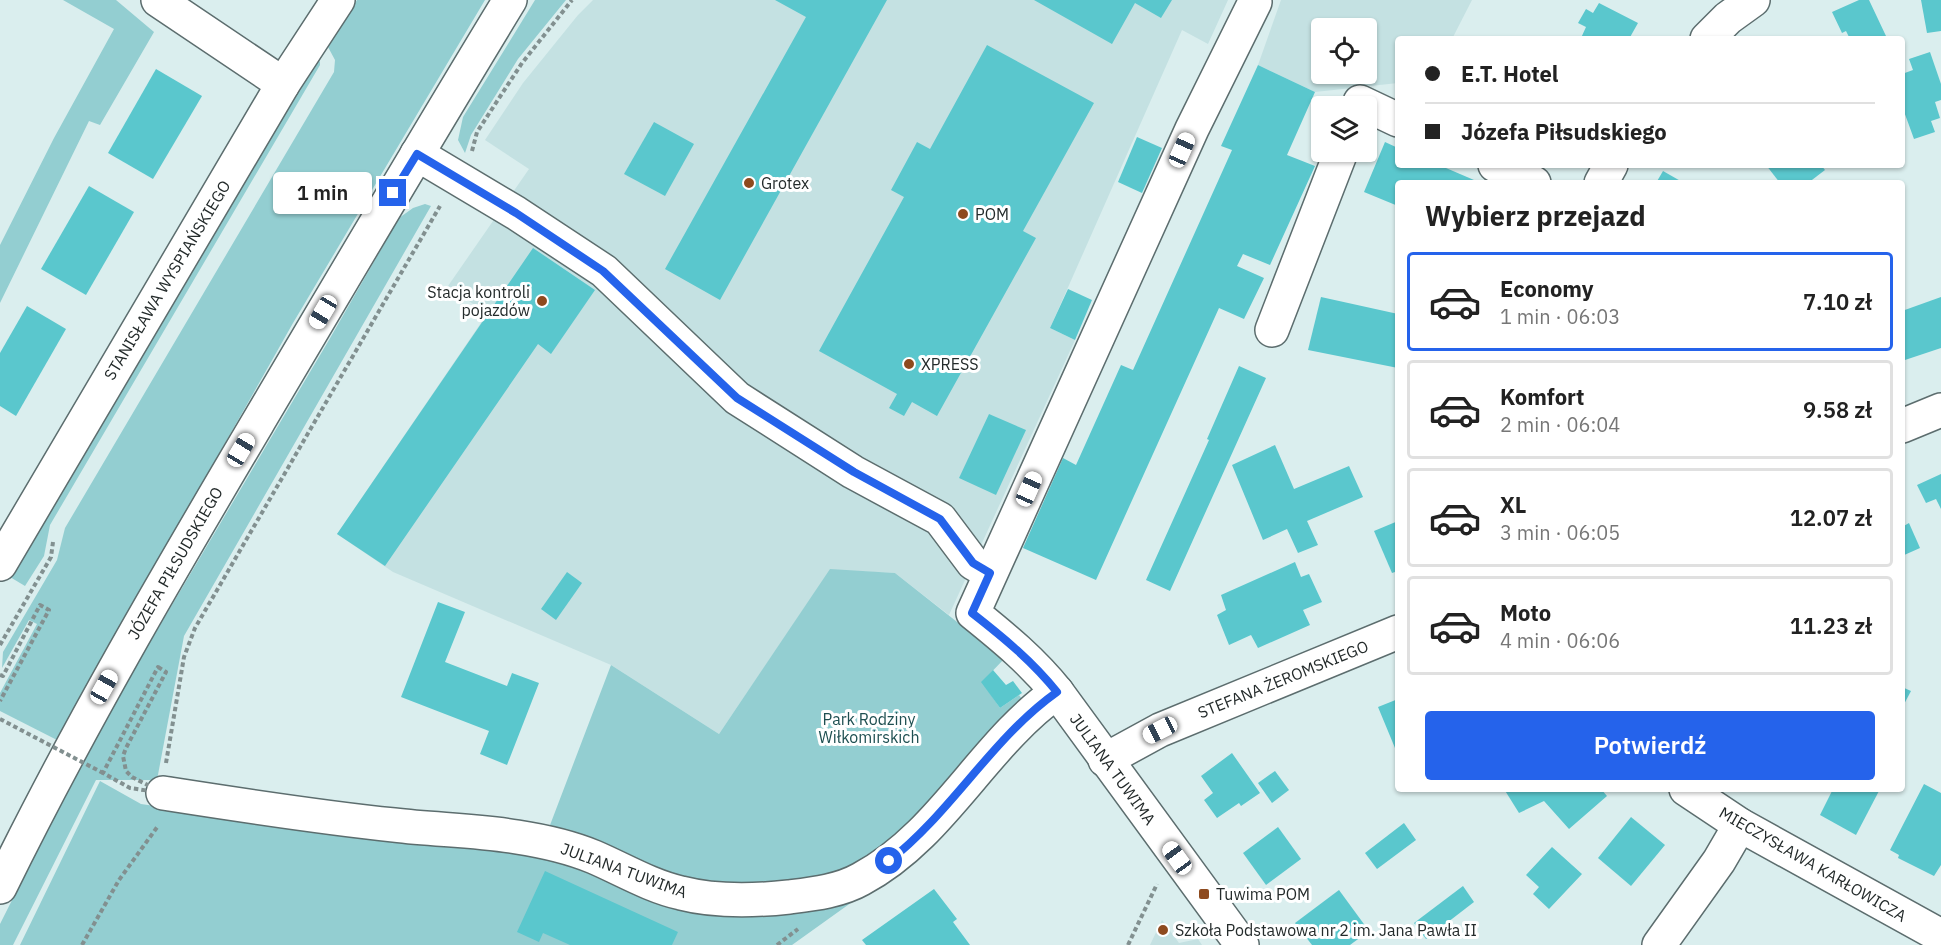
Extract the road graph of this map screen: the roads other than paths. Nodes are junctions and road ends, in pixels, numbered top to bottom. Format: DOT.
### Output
graph roads {
  1 [pos="158,0"];
  2 [pos="339,0"];
  3 [pos="510,0"];
  4 [pos="1753,0"];
  5 [pos="1255,2"];
  6 [pos="1710,36"];
  7 [pos="283,84"];
  8 [pos="1377,110"];
  9 [pos="1395,119"];
  10 [pos="417,154"];
  11 [pos="1337,162"];
  12 [pos="1502,168"];
  13 [pos="1528,180"];
  14 [pos="1272,330"];
  15 [pos="1941,410"];
  16 [pos="1905,425"];
  17 [pos="0,564"];
  18 [pos="990,573"];
  19 [pos="1395,633"];
  20 [pos="1057,692"];
  21 [pos="1105,760"];
  22 [pos="1690,792"];
  23 [pos="163,796"];
  24 [pos="1740,825"];
  25 [pos="0,887"];
  26 [pos="1936,938"];
  27 [pos="1242,945"];
  28 [pos="1659,945"];
  1 -- 7 [label="street"];
  2 -- 7 [label="street, STANISŁAWA WYSPIAŃSKIEGO"];
  3 -- 10 [label="street, JÓZEFA PIŁSUDSKIEGO"];
  4 -- 6 [label="street"];
  5 -- 18 [label="street"];
  7 -- 17 [label="street, STANISŁAWA WYSPIAŃSKIEGO"];
  8 -- 9 [label="street"];
  10 -- 18 [label="street"];
  10 -- 25 [label="street, JÓZEFA PIŁSUDSKIEGO"];
  11 -- 14 [label="street"];
  12 -- 13 [label="street"];
  15 -- 16 [label="street"];
  18 -- 20 [label="street"];
  19 -- 21 [label="street, STEFANA ŻEROMSKIEGO"];
  20 -- 21 [label="street, JULIANA TUWIMA"];
  20 -- 23 [label="street, JULIANA TUWIMA"];
  21 -- 27 [label="street, JULIANA TUWIMA"];
  22 -- 24 [label="street, MIECZYSŁAWA KARŁOWICZA"];
  24 -- 26 [label="street, MIECZYSŁAWA KARŁOWICZA"];
  24 -- 28 [label="street"];
}
